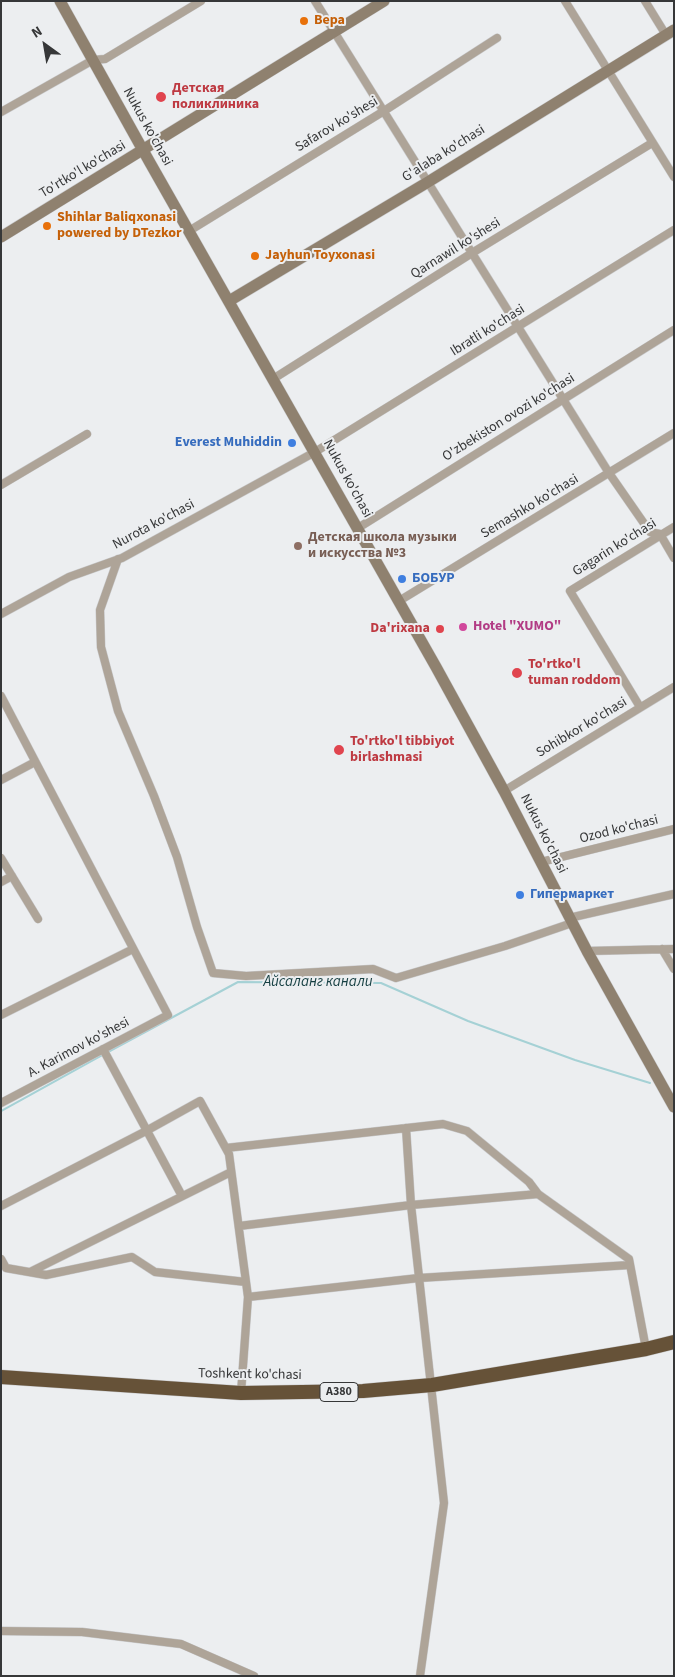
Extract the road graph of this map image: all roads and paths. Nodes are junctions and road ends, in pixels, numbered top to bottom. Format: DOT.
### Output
graph roads {
  1 [pos="60,1"];
  2 [pos="201,1"];
  3 [pos="315,1"];
  4 [pos="384,1"];
  5 [pos="565,1"];
  6 [pos="645,1"];
  7 [pos="334,32"];
  8 [pos="670,32"];
  9 [pos="497,38"];
  10 [pos="93,60"];
  11 [pos="608,71"];
  12 [pos="1,112"];
  13 [pos="384,112"];
  14 [pos="652,142"];
  15 [pos="143,151"];
  16 [pos="674,177"];
  17 [pos="428,182"];
  18 [pos="674,230"];
  19 [pos="189,231"];
  20 [pos="1,237"];
  21 [pos="472,253"];
  22 [pos="229,301"];
  23 [pos="518,328"];
  24 [pos="674,330"];
  25 [pos="273,379"];
  26 [pos="563,399"];
  27 [pos="88,434"];
  28 [pos="674,434"];
  29 [pos="315,452"];
  30 [pos="609,474"];
  31 [pos="1,485"];
  32 [pos="674,527"];
  33 [pos="358,528"];
  34 [pos="660,534"];
  35 [pos="674,558"];
  36 [pos="118,560"];
  37 [pos="399,601"];
  38 [pos="1,614"];
  39 [pos="674,687"];
  40 [pos="1,696"];
  41 [pos="640,707"];
  42 [pos="35,762"];
  43 [pos="1,780"];
  44 [pos="504,791"];
  45 [pos="674,829"];
  46 [pos="1,858"];
  47 [pos="540,862"];
  48 [pos="12,876"];
  49 [pos="1,882"];
  50 [pos="674,894"];
  51 [pos="38,919"];
  52 [pos="571,921"];
  53 [pos="133,949"];
  54 [pos="662,949"];
  55 [pos="674,949"];
  56 [pos="586,951"];
  57 [pos="674,969"];
  58 [pos="1,1015"];
  59 [pos="103,1049"];
  60 [pos="1,1103"];
  61 [pos="674,1107"];
  62 [pos="406,1128"];
  63 [pos="146,1132"];
  64 [pos="226,1148"];
  65 [pos="231,1172"];
  66 [pos="538,1194"];
  67 [pos="182,1196"];
  68 [pos="411,1205"];
  69 [pos="1,1206"];
  70 [pos="239,1226"];
  71 [pos="1,1259"];
  72 [pos="630,1265"];
  73 [pos="30,1272"];
  74 [pos="419,1278"];
  75 [pos="246,1282"];
  76 [pos="248,1297"];
  77 [pos="674,1342"];
  78 [pos="646,1349"];
  79 [pos="1,1377"];
  80 [pos="432,1384"];
  81 [pos="241,1393"];
  82 [pos="1,1631"];
  83 [pos="254,1676"];
  84 [pos="420,1676"];
  1 -- 10 [label="main road, Nukus ko'chasi"];
  2 -- 10 [label="street"];
  3 -- 7 [label="street"];
  4 -- 7 [label="main road, To'rtko'l ko'chasi"];
  5 -- 11 [label="street"];
  6 -- 8 [label="street"];
  7 -- 13 [label="street"];
  7 -- 15 [label="main road, To'rtko'l ko'chasi"];
  8 -- 11 [label="main road, G'alaba ko'chasi"];
  9 -- 13 [label="street, Safarov ko'shesi"];
  10 -- 12 [label="street"];
  10 -- 15 [label="main road, Nukus ko'chasi"];
  11 -- 14 [label="street"];
  11 -- 17 [label="main road, G'alaba ko'chasi"];
  13 -- 17 [label="street"];
  13 -- 19 [label="street, Safarov ko'shesi"];
  14 -- 16 [label="street"];
  14 -- 21 [label="street, Qarnawil ko'shesi"];
  15 -- 19 [label="main road, Nukus ko'chasi"];
  15 -- 20 [label="main road, To'rtko'l ko'chasi"];
  17 -- 21 [label="street"];
  17 -- 22 [label="main road, G'alaba ko'chasi"];
  18 -- 23 [label="street, Ibratli ko'chasi"];
  19 -- 22 [label="main road, Nukus ko'chasi"];
  21 -- 23 [label="street"];
  21 -- 25 [label="street, Qarnawil ko'shesi"];
  22 -- 25 [label="main road, Nukus ko'chasi"];
  23 -- 26 [label="street"];
  23 -- 29 [label="street, Ibratli ko'chasi"];
  24 -- 26 [label="street, O'zbekiston ovozi ko'chasi"];
  25 -- 29 [label="main road, Nukus ko'chasi"];
  26 -- 30 [label="street"];
  26 -- 33 [label="street, O'zbekiston ovozi ko'chasi"];
  27 -- 31 [label="street"];
  28 -- 30 [label="street, Semashko ko'chasi"];
  29 -- 33 [label="main road, Nukus ko'chasi"];
  29 -- 36 [label="street, Nurota ko'chasi"];
  30 -- 34 [label="street"];
  30 -- 37 [label="street, Semashko ko'chasi"];
  32 -- 34 [label="street, Gagarin ko'chasi"];
  33 -- 37 [label="main road, Nukus ko'chasi"];
  34 -- 35 [label="street"];
  34 -- 41 [label="street, Gagarin ko'chasi"];
  36 -- 38 [label="street, Nurota ko'chasi"];
  36 -- 52 [label="street"];
  37 -- 44 [label="main road, Nukus ko'chasi"];
  39 -- 41 [label="street, Sohibkor ko'chasi"];
  40 -- 42 [label="street"];
  41 -- 44 [label="street, Sohibkor ko'chasi"];
  42 -- 43 [label="street"];
  42 -- 53 [label="street"];
  44 -- 47 [label="main road, Nukus ko'chasi"];
  45 -- 47 [label="street, Ozod ko'chasi"];
  46 -- 48 [label="street"];
  47 -- 52 [label="main road, Nukus ko'chasi"];
  48 -- 49 [label="street"];
  48 -- 51 [label="street"];
  50 -- 52 [label="street"];
  52 -- 56 [label="main road, Nukus ko'chasi"];
  53 -- 58 [label="street"];
  53 -- 59 [label="street, A. Karimov ko'shesi"];
  54 -- 55 [label="street"];
  54 -- 56 [label="street"];
  54 -- 57 [label="street"];
  56 -- 61 [label="main road, Nukus ko'chasi"];
  59 -- 60 [label="street, A. Karimov ko'shesi"];
  59 -- 63 [label="street"];
  62 -- 64 [label="street"];
  62 -- 66 [label="street"];
  62 -- 68 [label="street"];
  63 -- 64 [label="street"];
  63 -- 67 [label="street"];
  63 -- 69 [label="street"];
  64 -- 65 [label="street"];
  65 -- 67 [label="street"];
  65 -- 70 [label="street"];
  66 -- 68 [label="street"];
  66 -- 72 [label="street"];
  67 -- 73 [label="street"];
  68 -- 70 [label="street"];
  68 -- 74 [label="street"];
  70 -- 75 [label="street"];
  71 -- 73 [label="street"];
  72 -- 74 [label="street"];
  72 -- 78 [label="street"];
  73 -- 75 [label="street"];
  74 -- 76 [label="street"];
  74 -- 80 [label="street"];
  75 -- 76 [label="street"];
  76 -- 81 [label="street"];
  77 -- 78 [label="highway, Toshkent ko'chasi / A380"];
  78 -- 80 [label="highway, Toshkent ko'chasi / A380"];
  79 -- 81 [label="highway, Toshkent ko'chasi / A380"];
  80 -- 81 [label="highway, Toshkent ko'chasi / A380"];
  80 -- 84 [label="street"];
  82 -- 83 [label="street"];
}
